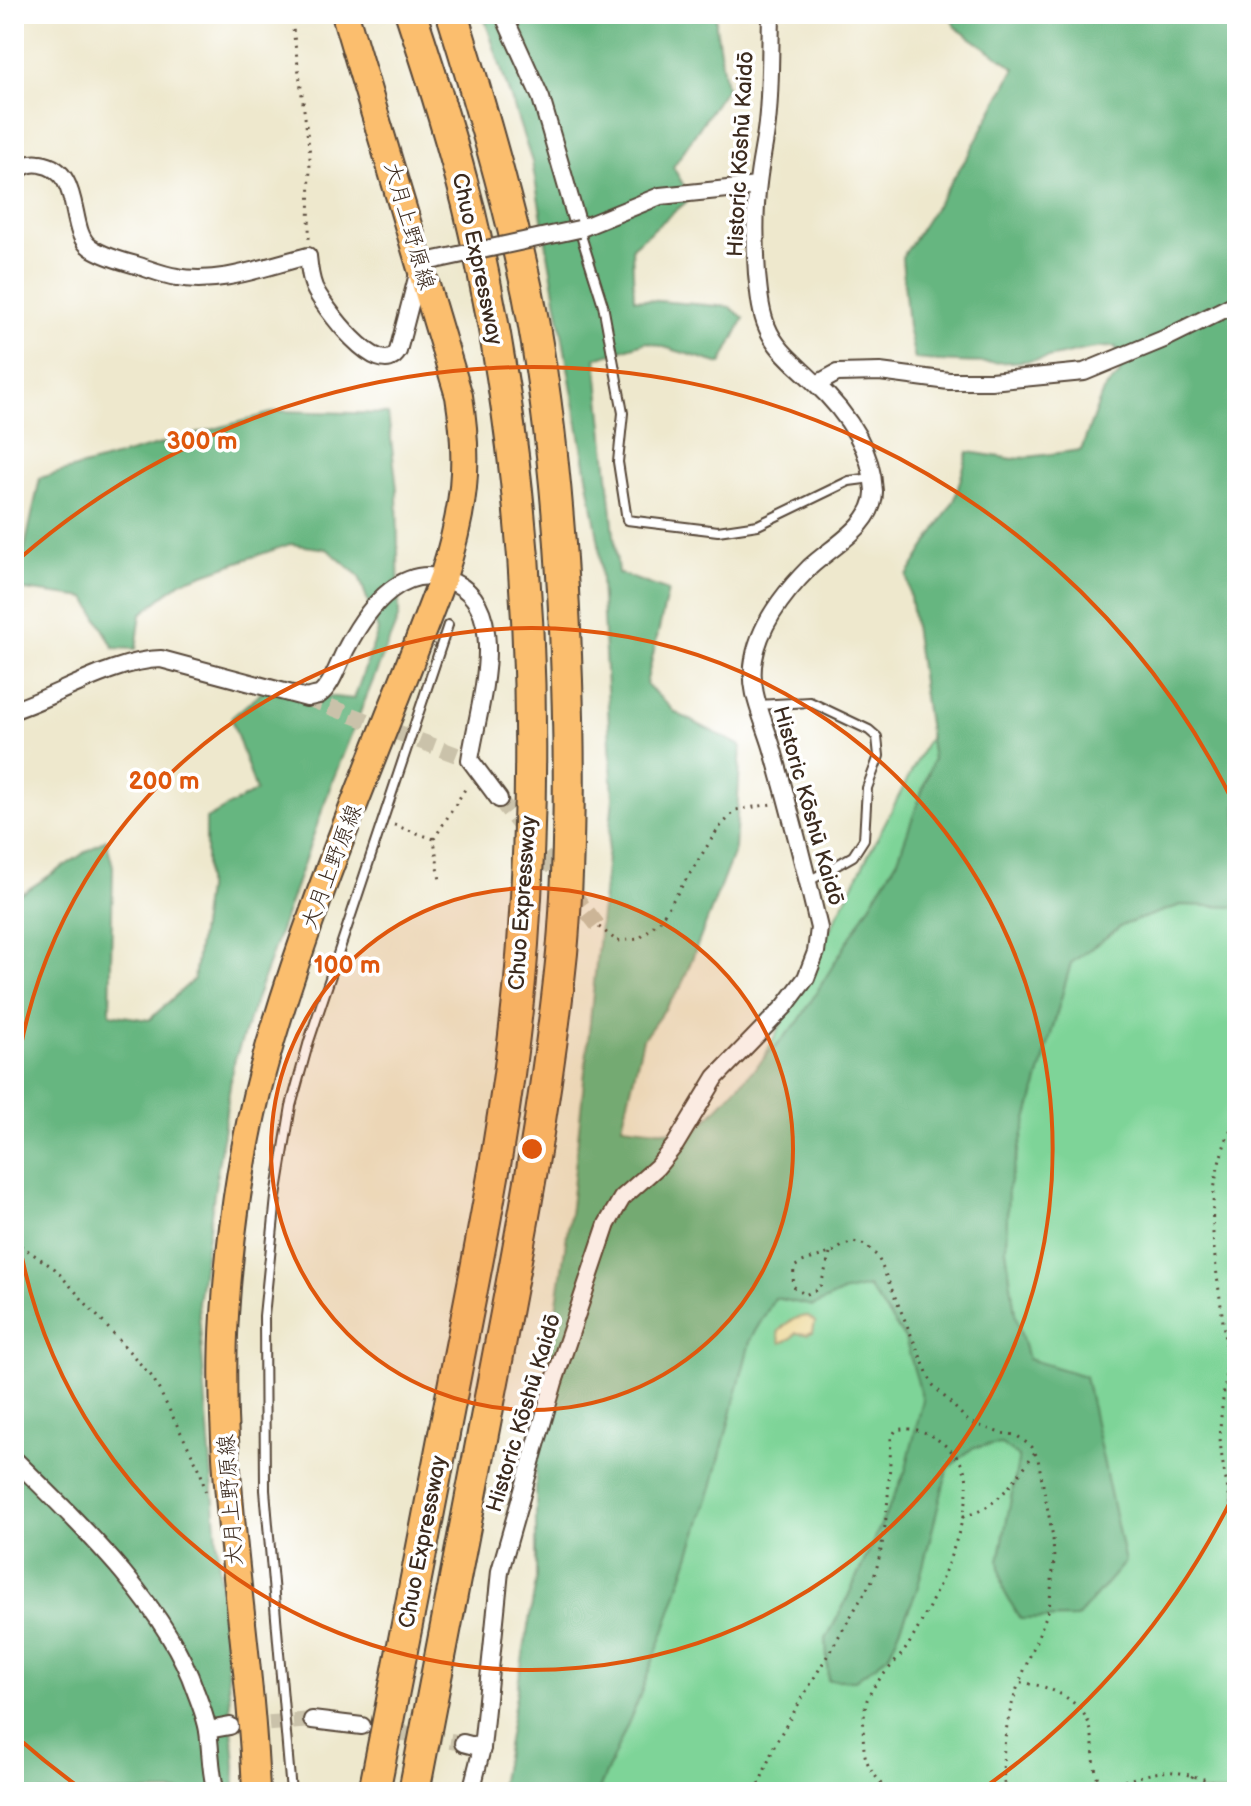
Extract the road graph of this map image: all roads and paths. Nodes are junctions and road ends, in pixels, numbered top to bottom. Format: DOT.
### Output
graph roads {
  1 [pos="291,14"];
  2 [pos="345,14"];
  3 [pos="411,14"];
  4 [pos="452,14"];
  5 [pos="503,14"];
  6 [pos="771,14"];
  7 [pos="14,176"];
  8 [pos="757,186"];
  9 [pos="579,229"];
  10 [pos="308,256"];
  11 [pos="421,263"];
  12 [pos="1237,303"];
  13 [pos="817,384"];
  14 [pos="873,478"];
  15 [pos="443,577"];
  16 [pos="448,625"];
  17 [pos="757,705"];
  18 [pos="14,710"];
  19 [pos="477,769"];
  20 [pos="499,799"];
  21 [pos="786,804"];
  22 [pos="382,822"];
  23 [pos="434,839"];
  24 [pos="440,881"];
  25 [pos="809,881"];
  26 [pos="599,927"];
  27 [pos="1237,1116"];
  28 [pos="14,1241"];
  29 [pos="830,1254"];
  30 [pos="1035,1452"];
  31 [pos="14,1459"];
  32 [pos="208,1500"];
  33 [pos="963,1516"];
  34 [pos="1237,1539"];
  35 [pos="1237,1641"];
  36 [pos="1019,1683"];
  37 [pos="312,1720"];
  38 [pos="230,1726"];
  39 [pos="362,1726"];
  40 [pos="208,1730"];
  41 [pos="463,1743"];
  42 [pos="482,1748"];
  43 [pos="1193,1775"];
  44 [pos="1099,1782"];
  45 [pos="1237,1784"];
  46 [pos="216,1792"];
  47 [pos="256,1792"];
  48 [pos="291,1792"];
  49 [pos="374,1792"];
  50 [pos="414,1792"];
  51 [pos="471,1792"];
  52 [pos="756,1792"];
  53 [pos="886,1792"];
  54 [pos="1005,1792"];
  55 [pos="1098,1792"];
  56 [pos="1185,1792"];
  1 -- 10 [label="path"];
  2 -- 11 [label="main road, 大月上野原線"];
  3 -- 49 [label="highway, Chuo Expressway"];
  4 -- 50 [label="highway, Chuo Expressway"];
  5 -- 9 [label="street"];
  6 -- 8 [label="street, Historic Kōshū Kaidō"];
  7 -- 10 [label="street"];
  8 -- 9 [label="street"];
  8 -- 13 [label="street, Historic Kōshū Kaidō"];
  9 -- 11 [label="street, bridge"];
  9 -- 14 [label="lane"];
  10 -- 11 [label="street"];
  11 -- 15 [label="main road, 大月上野原線"];
  12 -- 13 [label="street"];
  13 -- 14 [label="street, Historic Kōshū Kaidō"];
  14 -- 17 [label="street, Historic Kōshū Kaidō"];
  15 -- 18 [label="street"];
  15 -- 19 [label="street"];
  15 -- 47 [label="main road, 大月上野原線"];
  16 -- 22 [label="lane"];
  17 -- 21 [label="street, Historic Kōshū Kaidō"];
  17 -- 25 [label="lane"];
  19 -- 20 [label="street"];
  19 -- 23 [label="path"];
  21 -- 25 [label="street, Historic Kōshū Kaidō"];
  21 -- 26 [label="path"];
  22 -- 23 [label="path"];
  22 -- 48 [label="lane"];
  23 -- 24 [label="path"];
  25 -- 42 [label="street, Historic Kōshū Kaidō"];
  27 -- 34 [label="path"];
  28 -- 32 [label="path"];
  29 -- 29 [label="path"];
  29 -- 30 [label="path"];
  30 -- 33 [label="path"];
  30 -- 36 [label="path"];
  31 -- 40 [label="street"];
  33 -- 52 [label="path"];
  33 -- 53 [label="path"];
  34 -- 35 [label="path"];
  36 -- 44 [label="path"];
  36 -- 54 [label="path"];
  37 -- 39 [label="street"];
  38 -- 40 [label="street"];
  40 -- 46 [label="street"];
  41 -- 42 [label="street"];
  42 -- 51 [label="street, Historic Kōshū Kaidō"];
  43 -- 44 [label="path"];
  43 -- 45 [label="path"];
  43 -- 56 [label="path"];
  44 -- 55 [label="path"];
}
